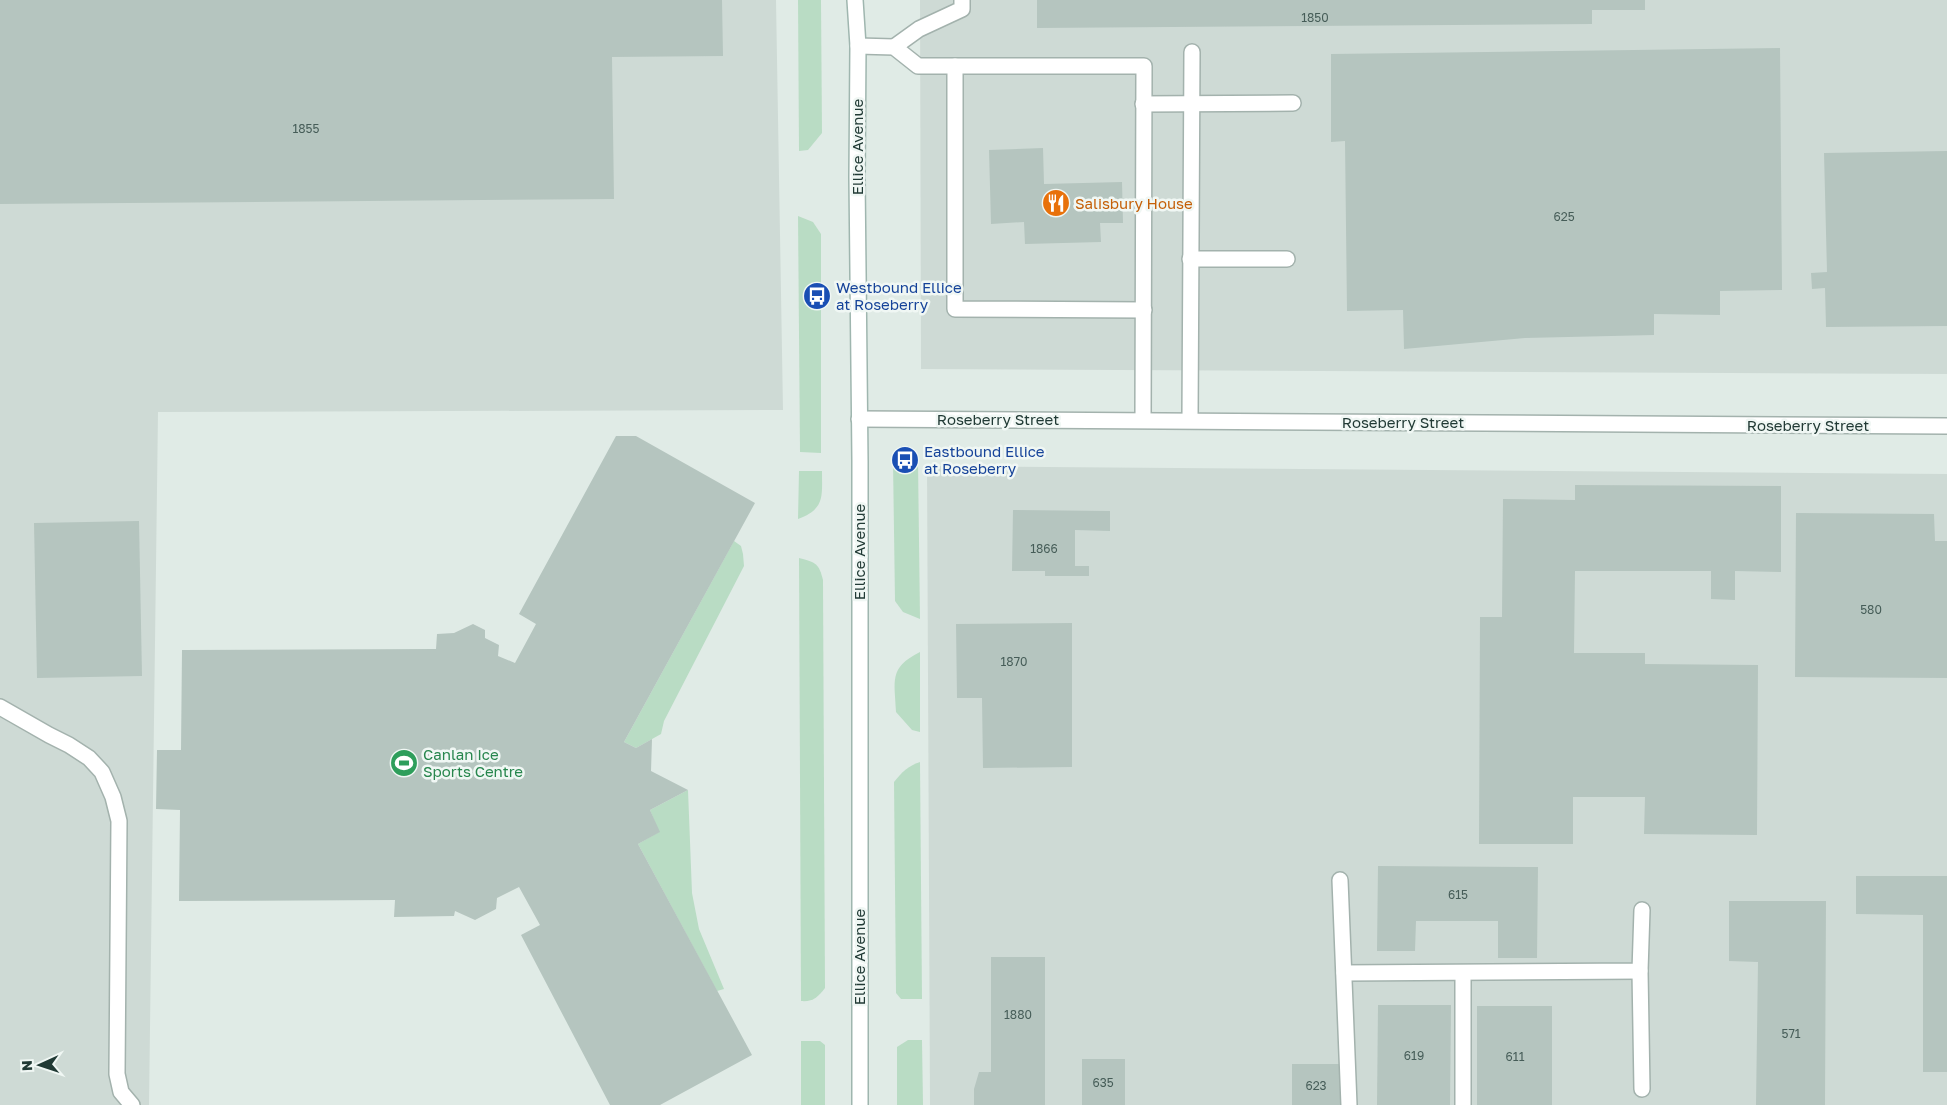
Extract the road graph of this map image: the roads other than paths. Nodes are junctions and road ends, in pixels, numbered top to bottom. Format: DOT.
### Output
graph roads {
  1 [pos="855,0"];
  2 [pos="962,0"];
  3 [pos="858,46"];
  4 [pos="894,47"];
  5 [pos="1192,52"];
  6 [pos="955,66"];
  7 [pos="1293,103"];
  8 [pos="1143,104"];
  9 [pos="1192,105"];
  10 [pos="1190,258"];
  11 [pos="1287,259"];
  12 [pos="1144,310"];
  13 [pos="859,419"];
  14 [pos="1143,420"];
  15 [pos="1190,420"];
  16 [pos="1947,426"];
  17 [pos="0,707"];
  18 [pos="1340,880"];
  19 [pos="1642,910"];
  20 [pos="1640,971"];
  21 [pos="1344,973"];
  22 [pos="1462,973"];
  23 [pos="1642,1089"];
  24 [pos="132,1105"];
  25 [pos="860,1105"];
  26 [pos="1349,1105"];
  27 [pos="1463,1105"];
  1 -- 3 [label="main road, Ellice Avenue"];
  2 -- 4 [label="main road"];
  3 -- 4 [label="main road"];
  3 -- 13 [label="main road, Ellice Avenue"];
  4 -- 6 [label="main road"];
  5 -- 9 [label="main road"];
  6 -- 8 [label="main road"];
  6 -- 12 [label="main road"];
  7 -- 9 [label="main road"];
  8 -- 9 [label="main road"];
  8 -- 12 [label="main road"];
  9 -- 10 [label="main road"];
  10 -- 11 [label="main road"];
  10 -- 15 [label="main road"];
  12 -- 14 [label="main road"];
  13 -- 14 [label="main road, Roseberry Street"];
  13 -- 25 [label="main road, Ellice Avenue"];
  14 -- 15 [label="main road, Roseberry Street"];
  15 -- 16 [label="main road, Roseberry Street"];
  17 -- 24 [label="main road"];
  18 -- 21 [label="main road"];
  19 -- 20 [label="main road"];
  20 -- 22 [label="main road"];
  20 -- 23 [label="main road"];
  21 -- 22 [label="main road"];
  21 -- 26 [label="main road"];
  22 -- 27 [label="main road"];
}
